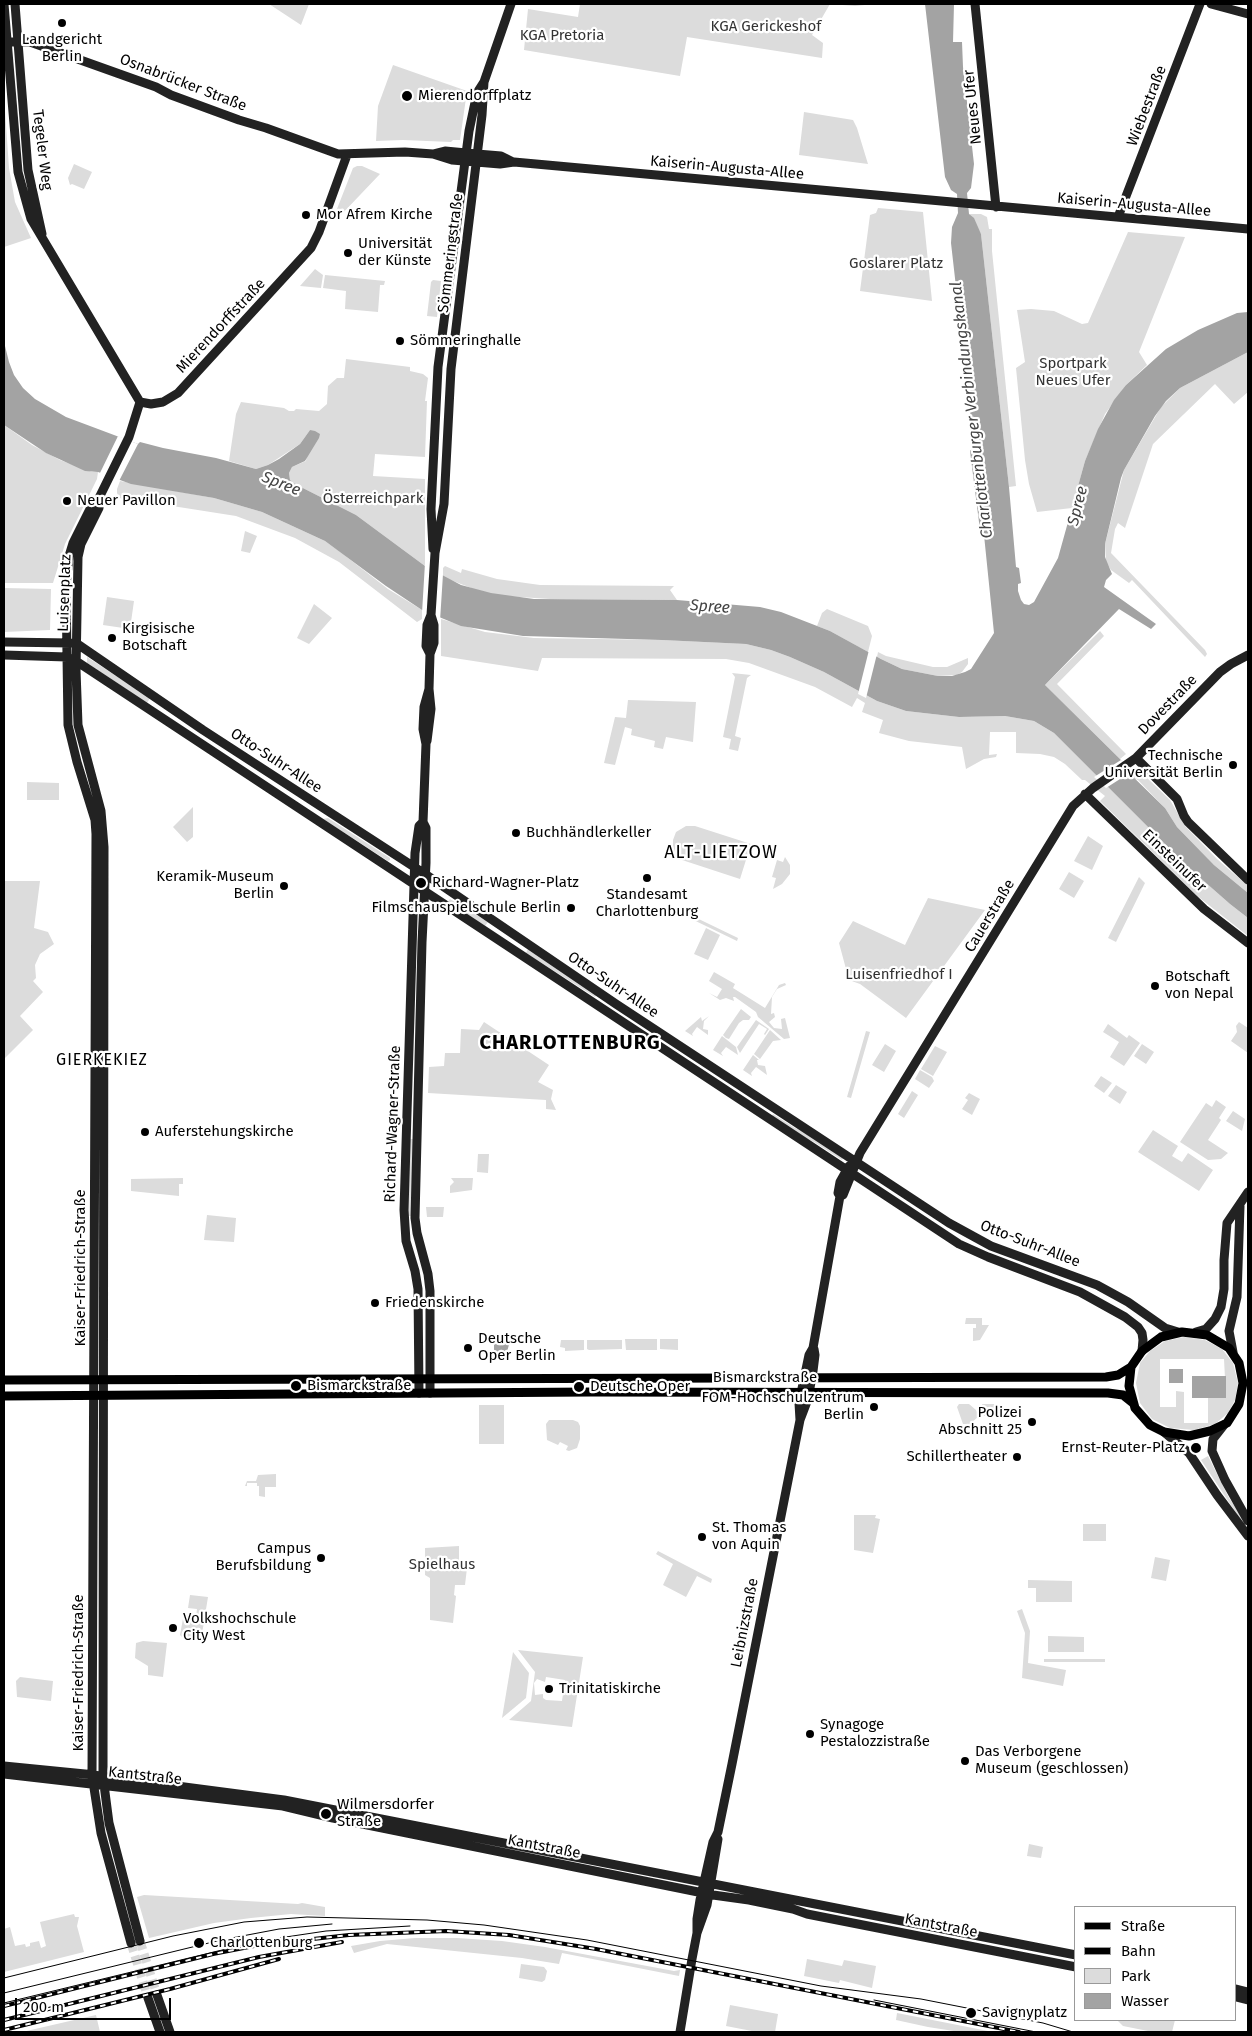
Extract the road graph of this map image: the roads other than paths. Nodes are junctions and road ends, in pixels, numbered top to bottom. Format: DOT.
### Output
graph roads {
  1 [pos="4,4"];
  2 [pos="15,4"];
  3 [pos="511,4"];
  4 [pos="975,4"];
  5 [pos="1200,4"];
  6 [pos="1211,4"];
  7 [pos="1248,14"];
  8 [pos="13,42"];
  9 [pos="479,100"];
  10 [pos="347,155"];
  11 [pos="466,157"];
  12 [pos="477,158"];
  13 [pos="988,206"];
  14 [pos="1118,217"];
  15 [pos="1248,229"];
  16 [pos="140,402"];
  17 [pos="98,500"];
  18 [pos="435,553"];
  19 [pos="4,642"];
  20 [pos="67,643"];
  21 [pos="76,643"];
  22 [pos="4,655"];
  23 [pos="1248,655"];
  24 [pos="67,657"];
  25 [pos="76,661"];
  26 [pos="1136,758"];
  27 [pos="1098,784"];
  28 [pos="1086,794"];
  29 [pos="423,822"];
  30 [pos="415,868"];
  31 [pos="425,874"];
  32 [pos="1248,880"];
  33 [pos="414,885"];
  34 [pos="424,891"];
  35 [pos="1248,943"];
  36 [pos="856,1160"];
  37 [pos="849,1172"];
  38 [pos="1248,1192"];
  39 [pos="1240,1205"];
  40 [pos="1229,1219"];
  41 [pos="1239,1222"];
  42 [pos="1178,1332"];
  43 [pos="1196,1332"];
  44 [pos="1142,1351"];
  45 [pos="1233,1352"];
  46 [pos="1239,1363"];
  47 [pos="1131,1367"];
  48 [pos="1248,1372"];
  49 [pos="430,1378"];
  50 [pos="808,1378"];
  51 [pos="99,1379"];
  52 [pos="420,1379"];
  53 [pos="4,1380"];
  54 [pos="805,1392"];
  55 [pos="419,1393"];
  56 [pos="430,1393"];
  57 [pos="4,1396"];
  58 [pos="99,1396"];
  59 [pos="1248,1400"];
  60 [pos="1133,1402"];
  61 [pos="1237,1410"];
  62 [pos="1224,1425"];
  63 [pos="1164,1432"];
  64 [pos="1248,1521"];
  65 [pos="1248,1536"];
  66 [pos="4,1766"];
  67 [pos="4,1774"];
  68 [pos="93,1780"];
  69 [pos="103,1781"];
  70 [pos="708,1882"];
  71 [pos="705,1894"];
  72 [pos="140,1941"];
  73 [pos="131,1944"];
  74 [pos="1074,1955"];
  75 [pos="1074,1966"];
  76 [pos="682,2016"];
  77 [pos="160,2032"];
  78 [pos="170,2032"];
  79 [pos="676,2032"];
  80 [pos="680,2032"];
  1 -- 8 [label="main road, Tegeler Weg"];
  2 -- 8 [label="main road, Tegeler Weg"];
  3 -- 9 [label="main road"];
  4 -- 13 [label="main road, Neues Ufer"];
  5 -- 14 [label="main road, Wiebestraße"];
  6 -- 7 [label="main road"];
  8 -- 10 [label="main road, Osnabrücker Straße"];
  8 -- 16 [label="main road, Tegeler Weg"];
  9 -- 11 [label="main road"];
  9 -- 12 [label="main road"];
  10 -- 11 [label="main road"];
  10 -- 16 [label="main road, Mierendorffstraße"];
  11 -- 12 [label="main road, Kaiserin-Augusta-Allee"];
  11 -- 18 [label="main road, Sömmeringstraße"];
  12 -- 13 [label="main road, Kaiserin-Augusta-Allee"];
  12 -- 18 [label="main road, Sömmeringstraße"];
  13 -- 14 [label="main road, Kaiserin-Augusta-Allee"];
  14 -- 15 [label="main road, Kaiserin-Augusta-Allee"];
  16 -- 17 [label="main road"];
  17 -- 20 [label="main road, Luisenplatz"];
  17 -- 21 [label="main road, Luisenplatz"];
  18 -- 29 [label="main road"];
  19 -- 20 [label="main road"];
  20 -- 21 [label="main road"];
  20 -- 24 [label="main road, Kaiser-Friedrich-Straße"];
  21 -- 25 [label="main road, Luisenplatz"];
  21 -- 30 [label="main road, Otto-Suhr-Allee"];
  22 -- 24 [label="main road"];
  23 -- 26 [label="main road, Dovestraße"];
  24 -- 25 [label="main road, Otto-Suhr-Allee"];
  24 -- 51 [label="main road, Kaiser-Friedrich-Straße"];
  25 -- 33 [label="main road, Otto-Suhr-Allee"];
  25 -- 51 [label="main road, Kaiser-Friedrich-Straße"];
  26 -- 27 [label="main road, Dovestraße"];
  26 -- 32 [label="main road"];
  27 -- 28 [label="main road, Cauerstraße"];
  28 -- 35 [label="main road, Einsteinufer"];
  28 -- 36 [label="main road, Cauerstraße"];
  29 -- 30 [label="main road, Richard-Wagner-Straße"];
  29 -- 31 [label="main road, Richard-Wagner-Straße"];
  30 -- 31 [label="main road, Otto-Suhr-Allee"];
  30 -- 33 [label="main road, Richard-Wagner-Straße"];
  31 -- 34 [label="main road, Richard-Wagner-Straße"];
  31 -- 36 [label="main road, Otto-Suhr-Allee"];
  33 -- 34 [label="main road, Otto-Suhr-Allee"];
  33 -- 52 [label="main road, Richard-Wagner-Straße"];
  34 -- 37 [label="main road, Otto-Suhr-Allee"];
  34 -- 49 [label="main road, Richard-Wagner-Straße"];
  36 -- 37 [label="main road, Leibnizstraße"];
  36 -- 42 [label="main road, Otto-Suhr-Allee"];
  37 -- 44 [label="main road, Otto-Suhr-Allee"];
  37 -- 50 [label="main road, Leibnizstraße"];
  38 -- 39 [label="main road"];
  39 -- 40 [label="main road"];
  39 -- 41 [label="main road"];
  40 -- 41 [label="main road"];
  40 -- 43 [label="main road"];
  41 -- 45 [label="main road"];
  42 -- 43 [label="main road"];
  42 -- 44 [label="main road"];
  43 -- 45 [label="main road"];
  44 -- 47 [label="main road"];
  45 -- 46 [label="main road"];
  46 -- 48 [label="main road"];
  46 -- 61 [label="main road"];
  47 -- 50 [label="main road, Bismarckstraße"];
  47 -- 60 [label="main road"];
  49 -- 50 [label="main road, Bismarckstraße"];
  49 -- 52 [label="main road, Bismarckstraße"];
  49 -- 56 [label="main road, Richard-Wagner-Straße"];
  50 -- 54 [label="main road, Leibnizstraße"];
  51 -- 52 [label="main road, Bismarckstraße"];
  51 -- 53 [label="main road, Bismarckstraße"];
  51 -- 58 [label="main road, Kaiser-Friedrich-Straße"];
  52 -- 55 [label="main road, Richard-Wagner-Straße"];
  54 -- 56 [label="main road, Bismarckstraße"];
  54 -- 60 [label="main road, Bismarckstraße"];
  54 -- 70 [label="main road, Leibnizstraße"];
  55 -- 56 [label="main road, Bismarckstraße"];
  55 -- 58 [label="main road, Bismarckstraße"];
  57 -- 58 [label="main road, Bismarckstraße"];
  58 -- 68 [label="main road, Kaiser-Friedrich-Straße"];
  58 -- 69 [label="main road, Kaiser-Friedrich-Straße"];
  59 -- 61 [label="main road"];
  60 -- 63 [label="main road"];
  61 -- 62 [label="main road"];
  62 -- 63 [label="main road"];
  62 -- 64 [label="main road"];
  63 -- 65 [label="main road"];
  66 -- 68 [label="main road, Kantstraße"];
  67 -- 68 [label="main road, Kantstraße"];
  68 -- 69 [label="main road, Kantstraße"];
  68 -- 73 [label="main road, Kaiser-Friedrich-Straße"];
  69 -- 70 [label="main road, Kantstraße"];
  69 -- 71 [label="main road, Kantstraße"];
  69 -- 72 [label="main road, Kaiser-Friedrich-Straße"];
  70 -- 71 [label="main road, Leibnizstraße"];
  70 -- 74 [label="main road, Kantstraße"];
  71 -- 75 [label="main road, Kantstraße"];
  71 -- 76 [label="main road, Leibnizstraße"];
  76 -- 79 [label="main road, Leibnizstraße"];
  76 -- 80 [label="main road, Leibnizstraße"];
  77 -- 78 [label="main road"];
}
